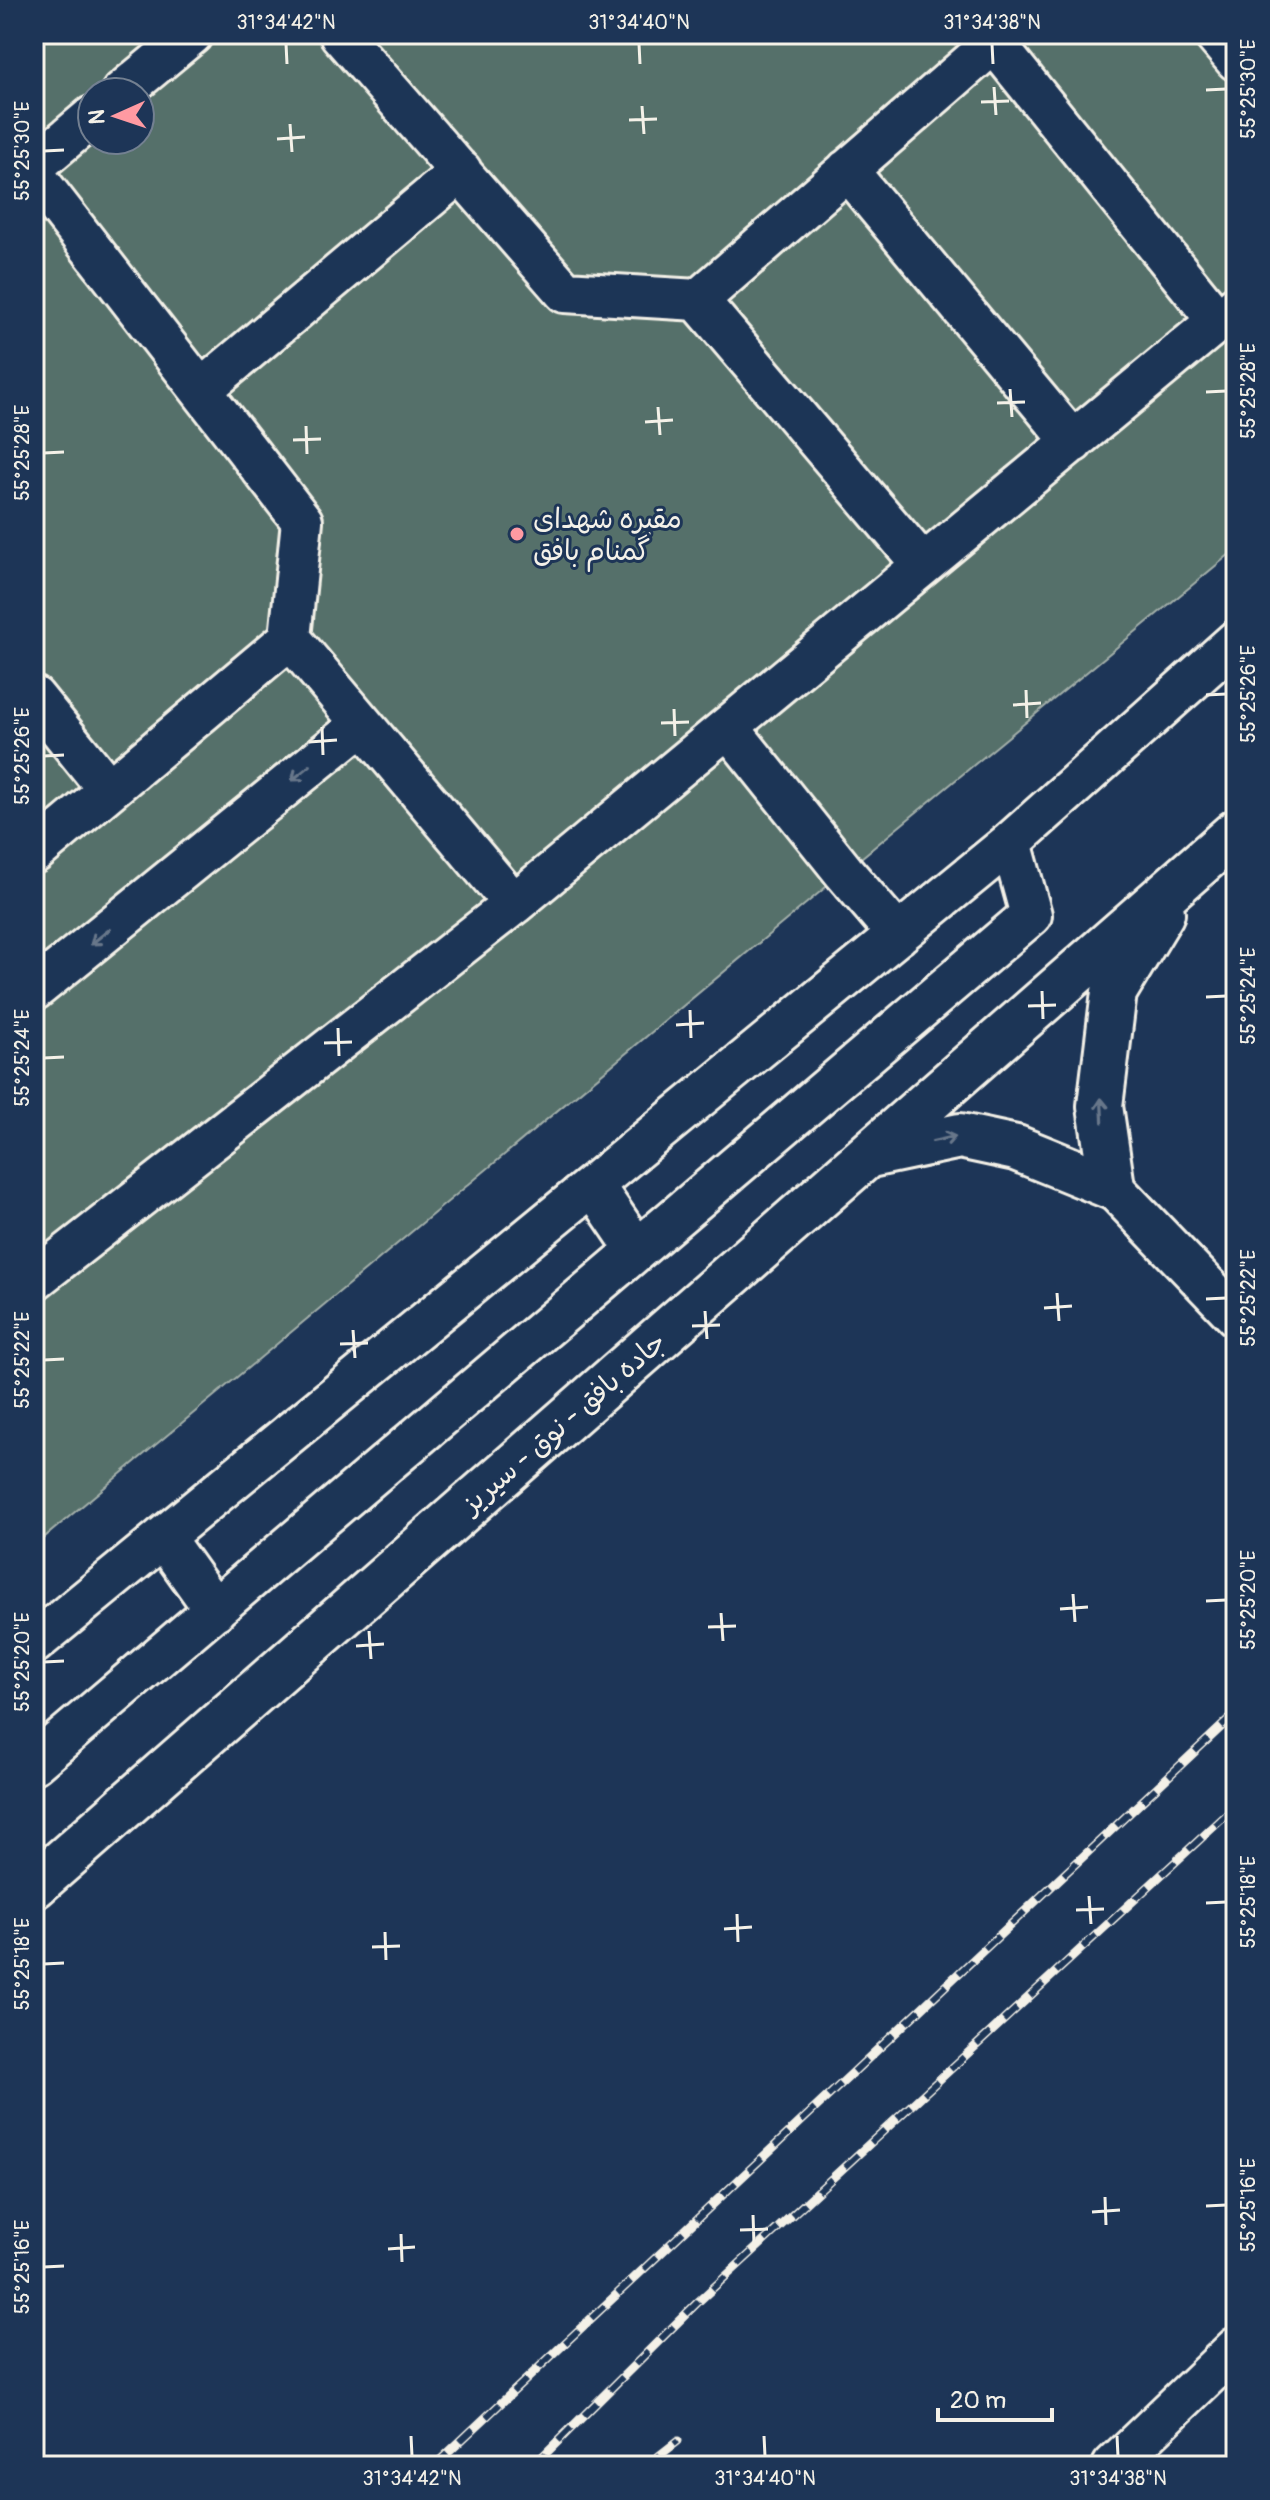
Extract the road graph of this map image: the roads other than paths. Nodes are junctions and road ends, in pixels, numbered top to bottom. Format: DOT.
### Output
graph roads {
  1 [pos="192,34"];
  2 [pos="340,34"];
  3 [pos="1214,34"];
  4 [pos="995,37"];
  5 [pos="1236,60"];
  6 [pos="141,76"];
  7 [pos="76,131"];
  8 [pos="34,166"];
  9 [pos="847,170"];
  10 [pos="461,171"];
  11 [pos="34,175"];
  12 [pos="698,300"];
  13 [pos="1227,313"];
  14 [pos="201,390"];
  15 [pos="1073,442"];
  16 [pos="923,565"];
  17 [pos="290,638"];
  18 [pos="1236,641"];
  19 [pos="34,697"];
  20 [pos="362,724"];
  21 [pos="728,727"];
  22 [pos="109,790"];
  23 [pos="1236,832"];
  24 [pos="1011,842"];
  25 [pos="34,853"];
  26 [pos="1185,876"];
  27 [pos="514,904"];
  28 [pos="898,935"];
  29 [pos="36,984"];
  30 [pos="867,1155"];
  31 [pos="593,1185"];
  32 [pos="1112,1187"];
  33 [pos="637,1250"];
  34 [pos="34,1280"];
  35 [pos="1236,1316"];
  36 [pos="163,1537"];
  37 [pos="215,1610"];
  38 [pos="34,1643"];
  39 [pos="34,1763"];
  40 [pos="34,1886"];
  41 [pos="1236,2348"];
  42 [pos="1113,2466"];
  1 -- 6 [label="street"];
  2 -- 10 [label="street"];
  3 -- 5 [label="street"];
  4 -- 9 [label="street"];
  4 -- 13 [label="street"];
  7 -- 8 [label="street"];
  9 -- 12 [label="street"];
  9 -- 15 [label="street"];
  10 -- 12 [label="street"];
  10 -- 14 [label="street"];
  11 -- 14 [label="street"];
  12 -- 16 [label="street"];
  13 -- 15 [label="street"];
  14 -- 17 [label="street"];
  15 -- 16 [label="street"];
  16 -- 21 [label="street"];
  17 -- 20 [label="street"];
  17 -- 22 [label="street"];
  18 -- 24 [label="street"];
  19 -- 22 [label="street"];
  20 -- 27 [label="street"];
  20 -- 29 [label="street, one-way"];
  21 -- 27 [label="street"];
  21 -- 28 [label="street"];
  22 -- 25 [label="street"];
  23 -- 26 [label="main road, جاده بافق - نوق - سیریز"];
  24 -- 28 [label="street"];
  24 -- 33 [label="street"];
  26 -- 30 [label="main road, جاده بافق - نوق - سیریز"];
  32 -- 26 [label="main road, one-way"];
  27 -- 34 [label="street"];
  28 -- 31 [label="street"];
  30 -- 32 [label="main road, one-way"];
  30 -- 40 [label="main road, جاده بافق - نوق - سیریز"];
  31 -- 33 [label="street"];
  31 -- 36 [label="street"];
  32 -- 35 [label="street"];
  33 -- 37 [label="street"];
  36 -- 37 [label="street"];
  36 -- 38 [label="street"];
  37 -- 39 [label="street"];
  41 -- 42 [label="street"];
}
